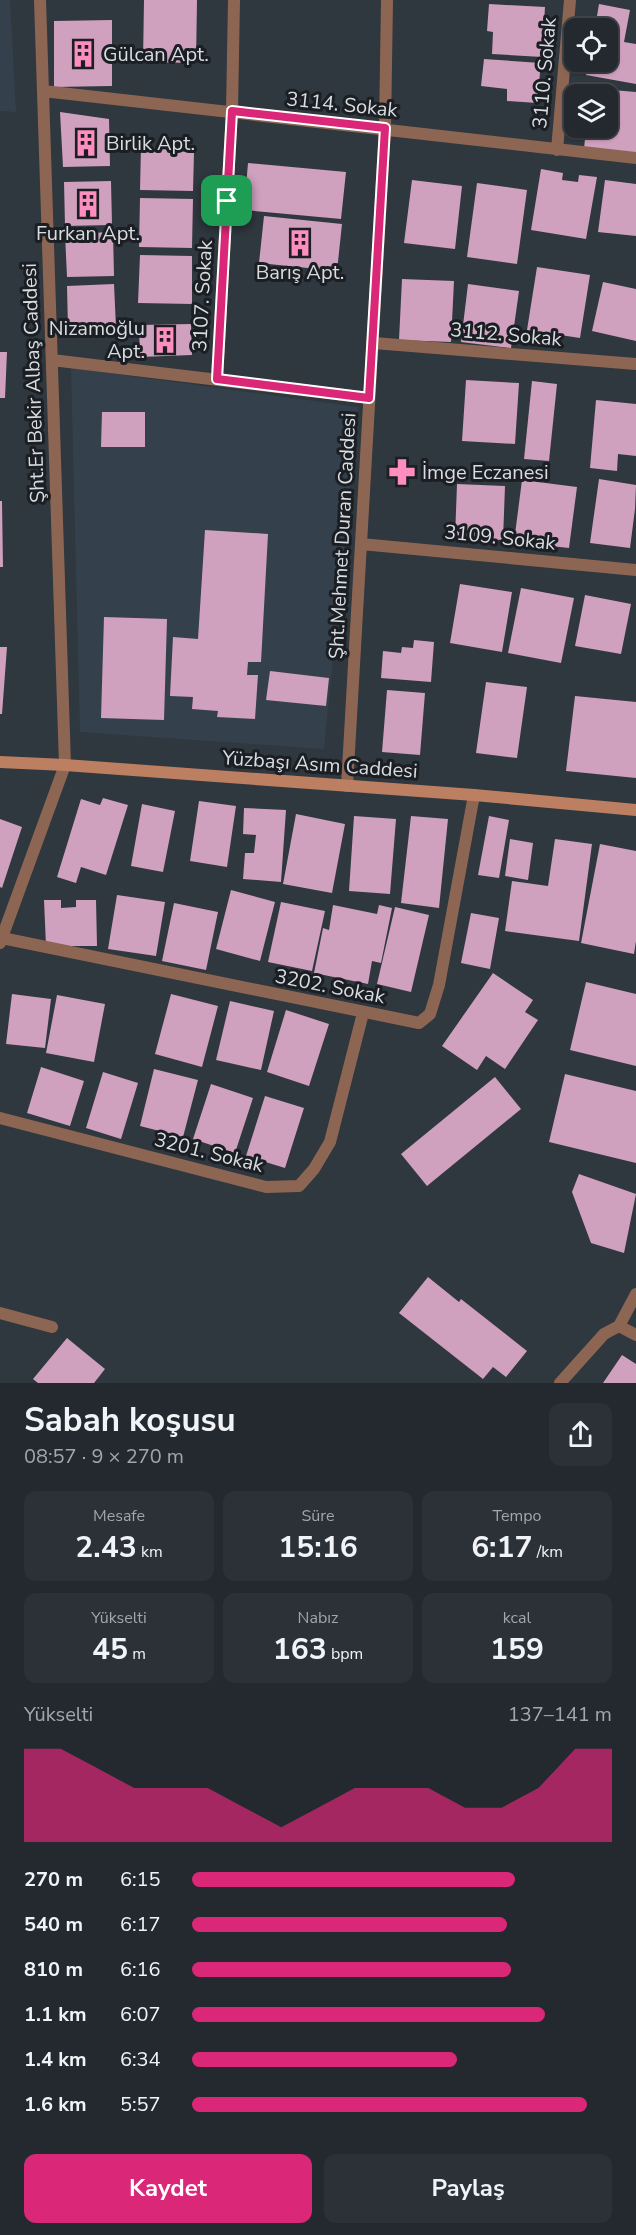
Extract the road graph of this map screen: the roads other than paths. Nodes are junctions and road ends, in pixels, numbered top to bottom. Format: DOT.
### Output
graph roads {
  1 [pos="40,0"];
  2 [pos="234,0"];
  3 [pos="387,0"];
  4 [pos="570,0"];
  5 [pos="44,91"];
  6 [pos="232,111"];
  7 [pos="385,128"];
  8 [pos="557,150"];
  9 [pos="636,158"];
  10 [pos="374,343"];
  11 [pos="52,360"];
  12 [pos="636,364"];
  13 [pos="217,379"];
  14 [pos="369,398"];
  15 [pos="361,544"];
  16 [pos="636,570"];
  17 [pos="0,762"];
  18 [pos="65,765"];
  19 [pos="347,786"];
  20 [pos="474,795"];
  21 [pos="636,810"];
  22 [pos="1,940"];
  23 [pos="363,1013"];
  24 [pos="0,1118"];
  25 [pos="636,1294"];
  26 [pos="0,1313"];
  27 [pos="619,1326"];
  28 [pos="52,1327"];
  29 [pos="636,1335"];
  30 [pos="560,1383"];
  1 -- 5 [label="street, Şht.Er Bekir Albaş Caddesi"];
  2 -- 6 [label="street, 3107. Sokak"];
  3 -- 7 [label="street, Şht.Mehmet Duran Caddesi"];
  4 -- 8 [label="street, 3110. Sokak"];
  5 -- 6 [label="street, 3114. Sokak"];
  5 -- 11 [label="street, Şht.Er Bekir Albaş Caddesi"];
  6 -- 7 [label="street, 3114. Sokak"];
  6 -- 13 [label="street, 3107. Sokak"];
  7 -- 8 [label="street, 3114. Sokak"];
  7 -- 10 [label="street, Şht.Mehmet Duran Caddesi"];
  8 -- 9 [label="street, 3114. Sokak"];
  10 -- 12 [label="street, 3112. Sokak"];
  10 -- 14 [label="street, Şht.Mehmet Duran Caddesi"];
  11 -- 13 [label="street"];
  11 -- 18 [label="street, Şht.Er Bekir Albaş Caddesi"];
  13 -- 14 [label="street"];
  14 -- 15 [label="street, Şht.Mehmet Duran Caddesi"];
  15 -- 16 [label="street, 3109. Sokak"];
  15 -- 19 [label="street, Şht.Mehmet Duran Caddesi"];
  17 -- 18 [label="main road, Yüzbaşı Asım Caddesi"];
  18 -- 19 [label="main road, Yüzbaşı Asım Caddesi"];
  18 -- 22 [label="street"];
  19 -- 20 [label="main road, Yüzbaşı Asım Caddesi"];
  20 -- 21 [label="main road, Yüzbaşı Asım Caddesi"];
  20 -- 23 [label="street, 3202. Sokak"];
  22 -- 23 [label="street, 3202. Sokak"];
  23 -- 24 [label="street, 3201. Sokak"];
  25 -- 27 [label="street"];
  26 -- 28 [label="street"];
  27 -- 29 [label="street"];
  27 -- 30 [label="street"];
}
